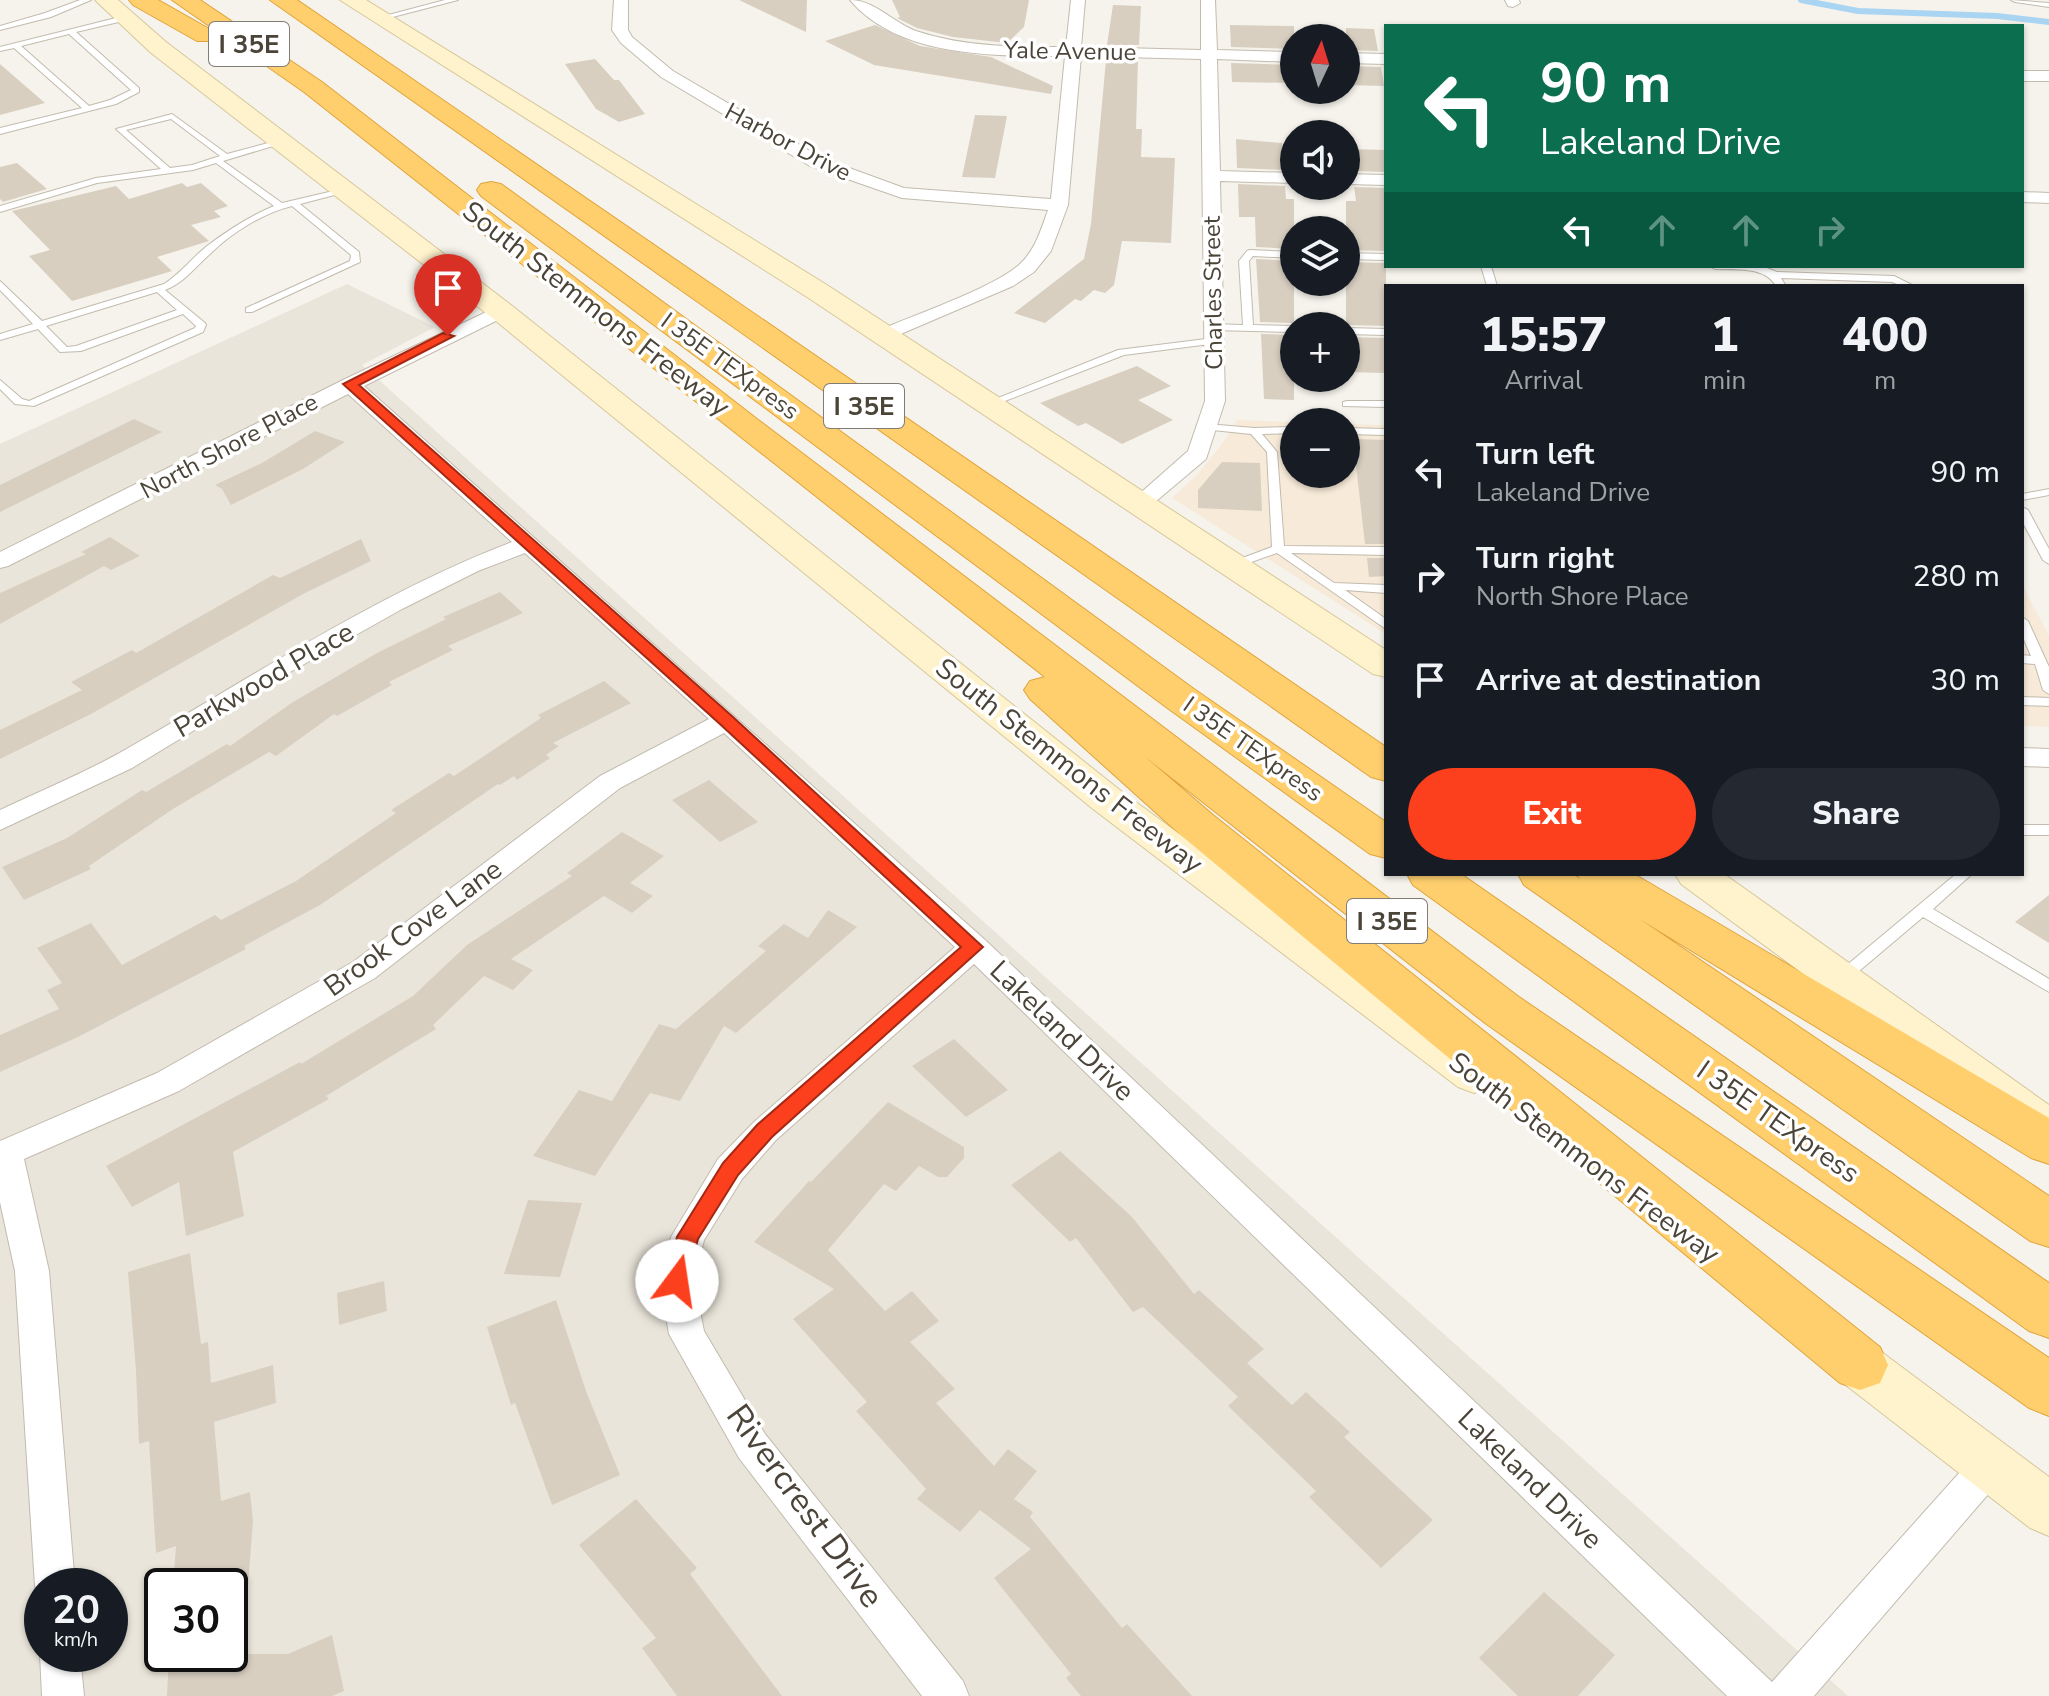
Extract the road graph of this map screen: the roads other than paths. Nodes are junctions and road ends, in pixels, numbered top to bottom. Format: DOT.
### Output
graph roads {
  1 [pos="87,0"];
  2 [pos="184,0"];
  3 [pos="230,0"];
  4 [pos="282,0"];
  5 [pos="331,0"];
  6 [pos="351,0"];
  7 [pos="454,0"];
  8 [pos="621,0"];
  9 [pos="857,0"];
  10 [pos="1078,0"];
  11 [pos="1208,0"];
  12 [pos="2015,0"];
  13 [pos="2049,5"];
  14 [pos="110,6"];
  15 [pos="381,18"];
  16 [pos="0,28"];
  17 [pos="70,31"];
  18 [pos="15,45"];
  19 [pos="0,49"];
  20 [pos="1071,51"];
  21 [pos="1210,55"];
  22 [pos="1280,57"];
  23 [pos="1360,58"];
  24 [pos="1384,59"];
  25 [pos="2024,76"];
  26 [pos="2049,76"];
  27 [pos="313,87"];
  28 [pos="87,108"];
  29 [pos="0,131"];
  30 [pos="280,141"];
  31 [pos="222,159"];
  32 [pos="168,171"];
  33 [pos="1210,176"];
  34 [pos="1280,178"];
  35 [pos="1360,179"];
  36 [pos="1384,180"];
  37 [pos="343,190"];
  38 [pos="2024,197"];
  39 [pos="2049,198"];
  40 [pos="294,203"];
  41 [pos="1059,205"];
  42 [pos="280,206"];
  43 [pos="0,209"];
  44 [pos="604,225"];
  45 [pos="1280,254"];
  46 [pos="1360,256"];
  47 [pos="1384,257"];
  48 [pos="1746,268"];
  49 [pos="1775,275"];
  50 [pos="0,284"];
  51 [pos="1780,284"];
  52 [pos="1905,284"];
  53 [pos="159,289"];
  54 [pos="185,310"];
  55 [pos="249,310"];
  56 [pos="501,311"];
  57 [pos="38,325"];
  58 [pos="1248,328"];
  59 [pos="1280,329"];
  60 [pos="1360,331"];
  61 [pos="1384,332"];
  62 [pos="1214,334"];
  63 [pos="882,336"];
  64 [pos="0,337"];
  65 [pos="0,383"];
  66 [pos="350,384"];
  67 [pos="988,404"];
  68 [pos="1347,404"];
  69 [pos="1384,404"];
  70 [pos="745,426"];
  71 [pos="1207,427"];
  72 [pos="1280,430"];
  73 [pos="1254,431"];
  74 [pos="1360,431"];
  75 [pos="1384,432"];
  76 [pos="2049,492"];
  77 [pos="2024,497"];
  78 [pos="1140,503"];
  79 [pos="2024,514"];
  80 [pos="530,543"];
  81 [pos="1278,549"];
  82 [pos="1384,551"];
  83 [pos="2049,560"];
  84 [pos="0,561"];
  85 [pos="1233,565"];
  86 [pos="1330,586"];
  87 [pos="1125,587"];
  88 [pos="1384,589"];
  89 [pos="1384,624"];
  90 [pos="2024,626"];
  91 [pos="2024,659"];
  92 [pos="2039,660"];
  93 [pos="1384,665"];
  94 [pos="2049,690"];
  95 [pos="2024,701"];
  96 [pos="2049,702"];
  97 [pos="727,721"];
  98 [pos="1384,744"];
  99 [pos="2024,757"];
  100 [pos="2049,758"];
  101 [pos="1384,766"];
  102 [pos="0,821"];
  103 [pos="2024,830"];
  104 [pos="2049,830"];
  105 [pos="1384,842"];
  106 [pos="1432,876"];
  107 [pos="1543,876"];
  108 [pos="1602,876"];
  109 [pos="1698,876"];
  110 [pos="1963,876"];
  111 [pos="1923,910"];
  112 [pos="1481,911"];
  113 [pos="974,947"];
  114 [pos="1840,979"];
  115 [pos="2049,986"];
  116 [pos="2049,1130"];
  117 [pos="2049,1143"];
  118 [pos="3,1154"];
  119 [pos="2049,1225"];
  120 [pos="2049,1314"];
  121 [pos="2049,1331"];
  122 [pos="1860,1365"];
  123 [pos="2049,1390"];
  124 [pos="1990,1465"];
  125 [pos="2049,1510"];
  126 [pos="54,1568"];
  127 [pos="61,1672"];
  128 [pos="63,1696"];
  129 [pos="948,1696"];
  130 [pos="1757,1696"];
  131 [pos="1787,1696"];
  1 -- 14 [label="lane"];
  2 -- 27 [label="highway, South Stemmons Freeway / I 35E"];
  3 -- 105 [label="highway, I 35E TEXpress"];
  4 -- 44 [label="highway, I 35E"];
  5 -- 44 [label="highway"];
  6 -- 15 [label="main road"];
  7 -- 15 [label="lane"];
  8 -- 41 [label="street, Harbor Drive"];
  9 -- 20 [label="street, Yale Avenue"];
  10 -- 20 [label="street"];
  11 -- 21 [label="street, Charles Street"];
  12 -- 13 [label="lane"];
  14 -- 16 [label="lane"];
  14 -- 17 [label="lane"];
  14 -- 27 [label="highway"];
  14 -- 30 [label="main road, South Stemmons Freeway"];
  15 -- 63 [label="main road"];
  17 -- 18 [label="lane"];
  17 -- 28 [label="lane"];
  18 -- 19 [label="lane"];
  18 -- 28 [label="lane"];
  20 -- 21 [label="street, Yale Avenue"];
  20 -- 41 [label="street"];
  21 -- 22 [label="street, Yale Avenue"];
  21 -- 33 [label="street, Charles Street"];
  23 -- 24 [label="street"];
  25 -- 26 [label="street"];
  27 -- 70 [label="highway, South Stemmons Freeway / I 35E"];
  28 -- 29 [label="lane"];
  30 -- 31 [label="lane"];
  30 -- 37 [label="main road, South Stemmons Freeway"];
  31 -- 32 [label="lane"];
  31 -- 32 [label="lane"];
  31 -- 42 [label="lane"];
  32 -- 43 [label="lane"];
  33 -- 34 [label="street"];
  33 -- 62 [label="street, Charles Street"];
  35 -- 36 [label="street"];
  37 -- 40 [label="lane"];
  37 -- 56 [label="main road, South Stemmons Freeway"];
  38 -- 39 [label="street"];
  40 -- 42 [label="lane"];
  40 -- 55 [label="lane"];
  41 -- 63 [label="street"];
  42 -- 53 [label="lane"];
  44 -- 87 [label="highway, I 35E"];
  45 -- 58 [label="lane"];
  46 -- 47 [label="lane"];
  48 -- 49 [label="lane"];
  49 -- 51 [label="lane"];
  49 -- 52 [label="lane"];
  50 -- 57 [label="lane"];
  53 -- 54 [label="lane"];
  53 -- 57 [label="lane"];
  54 -- 57 [label="lane"];
  54 -- 65 [label="lane"];
  56 -- 66 [label="street, North Shore Place"];
  56 -- 122 [label="main road, South Stemmons Freeway"];
  57 -- 64 [label="lane"];
  58 -- 59 [label="lane"];
  58 -- 62 [label="lane"];
  60 -- 61 [label="lane"];
  62 -- 67 [label="lane"];
  62 -- 71 [label="street, Charles Street"];
  63 -- 67 [label="main road"];
  66 -- 80 [label="street, Lakeland Drive"];
  66 -- 84 [label="street, North Shore Place"];
  67 -- 78 [label="main road"];
  68 -- 69 [label="lane"];
  70 -- 122 [label="highway"];
  70 -- 123 [label="highway, South Stemmons Freeway / I 35E"];
  71 -- 73 [label="lane"];
  71 -- 78 [label="street, Charles Street"];
  72 -- 73 [label="lane"];
  73 -- 81 [label="lane"];
  74 -- 75 [label="lane"];
  76 -- 77 [label="lane"];
  78 -- 85 [label="main road"];
  79 -- 83 [label="lane"];
  80 -- 97 [label="street, Lakeland Drive"];
  80 -- 102 [label="street, Parkwood Place"];
  81 -- 82 [label="lane"];
  81 -- 85 [label="lane"];
  81 -- 86 [label="lane"];
  85 -- 93 [label="main road"];
  86 -- 88 [label="lane"];
  86 -- 89 [label="lane"];
  87 -- 98 [label="highway"];
  87 -- 101 [label="highway, I 35E"];
  90 -- 92 [label="lane"];
  91 -- 92 [label="lane"];
  92 -- 94 [label="lane"];
  95 -- 96 [label="lane"];
  97 -- 113 [label="street, Lakeland Drive"];
  97 -- 118 [label="street, Brook Cove Lane"];
  99 -- 100 [label="street"];
  103 -- 104 [label="lane"];
  106 -- 112 [label="highway, I 35E TEXpress"];
  107 -- 119 [label="highway"];
  108 -- 117 [label="highway"];
  109 -- 114 [label="main road"];
  110 -- 111 [label="lane"];
  111 -- 114 [label="lane"];
  111 -- 115 [label="lane"];
  112 -- 120 [label="highway, I 35E TEXpress"];
  112 -- 121 [label="highway"];
  113 -- 129 [label="street, Rivercrest Drive"];
  113 -- 130 [label="street, Lakeland Drive"];
  114 -- 116 [label="main road"];
  118 -- 126 [label="street"];
  122 -- 124 [label="main road, South Stemmons Freeway"];
  124 -- 125 [label="main road, South Stemmons Freeway"];
  124 -- 131 [label="street"];
  127 -- 128 [label="street"];
}
